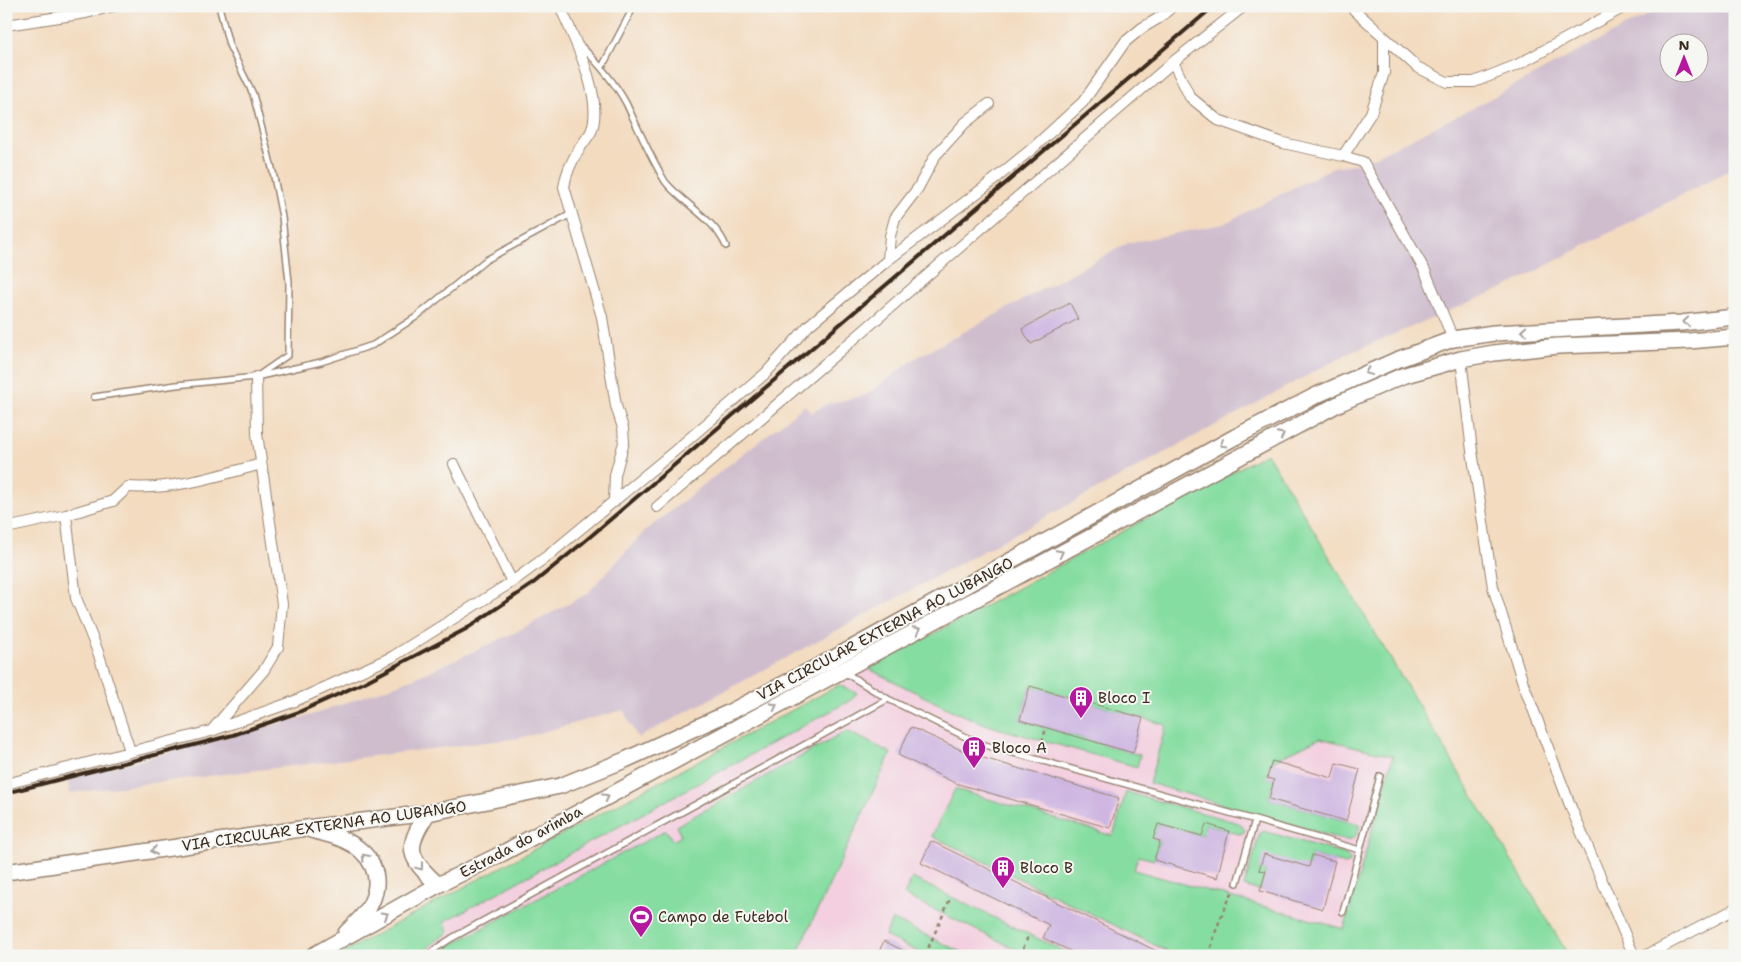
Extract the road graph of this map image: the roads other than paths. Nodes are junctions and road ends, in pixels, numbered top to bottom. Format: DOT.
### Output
graph roads {
  1 [pos="114,6"];
  2 [pos="219,6"];
  3 [pos="560,6"];
  4 [pos="634,6"];
  5 [pos="1172,6"];
  6 [pos="1244,6"];
  7 [pos="1350,6"];
  8 [pos="1626,6"];
  9 [pos="6,25"];
  10 [pos="1384,37"];
  11 [pos="577,42"];
  12 [pos="1173,62"];
  13 [pos="602,67"];
  14 [pos="989,104"];
  15 [pos="1343,156"];
  16 [pos="571,214"];
  17 [pos="726,246"];
  18 [pos="888,260"];
  19 [pos="1735,317"];
  20 [pos="1735,337"];
  21 [pos="1453,340"];
  22 [pos="1461,359"];
  23 [pos="256,377"];
  24 [pos="94,397"];
  25 [pos="260,464"];
  26 [pos="454,464"];
  27 [pos="614,502"];
  28 [pos="657,507"];
  29 [pos="66,515"];
  30 [pos="6,528"];
  31 [pos="512,582"];
  32 [pos="842,670"];
  33 [pos="888,699"];
  34 [pos="731,729"];
  35 [pos="211,731"];
  36 [pos="130,751"];
  37 [pos="1380,776"];
  38 [pos="6,784"];
  39 [pos="428,813"];
  40 [pos="1255,820"];
  41 [pos="307,828"];
  42 [pos="1360,850"];
  43 [pos="6,872"];
  44 [pos="1237,883"];
  45 [pos="438,885"];
  46 [pos="1735,909"];
  47 [pos="1343,912"];
  48 [pos="339,942"];
  49 [pos="312,956"];
  50 [pos="429,956"];
  51 [pos="1634,956"];
  52 [pos="1645,956"];
  1 -- 9 [label="street"];
  2 -- 23 [label="lane"];
  3 -- 11 [label="street"];
  4 -- 13 [label="lane"];
  5 -- 18 [label="street"];
  6 -- 12 [label="street"];
  7 -- 10 [label="street"];
  8 -- 10 [label="street"];
  10 -- 15 [label="street"];
  11 -- 13 [label="lane"];
  11 -- 16 [label="street"];
  12 -- 15 [label="street"];
  12 -- 28 [label="street"];
  13 -- 17 [label="lane"];
  14 -- 18 [label="street"];
  15 -- 21 [label="street"];
  16 -- 23 [label="lane"];
  16 -- 27 [label="street"];
  18 -- 27 [label="street"];
  19 -- 21 [label="main road, VIA CIRCULAR EXTERNA AO LUBANGO, one-way"];
  20 -- 22 [label="main road, VIA CIRCULAR EXTERNA AO LUBANGO"];
  21 -- 39 [label="main road, VIA CIRCULAR EXTERNA AO LUBANGO, one-way"];
  32 -- 22 [label="main road, VIA CIRCULAR EXTERNA AO LUBANGO, one-way"];
  22 -- 51 [label="street"];
  23 -- 24 [label="lane"];
  23 -- 25 [label="street"];
  25 -- 29 [label="street"];
  25 -- 35 [label="street"];
  26 -- 31 [label="street"];
  27 -- 31 [label="street"];
  29 -- 30 [label="street"];
  29 -- 36 [label="street"];
  31 -- 35 [label="street"];
  32 -- 33 [label="lane"];
  34 -- 32 [label="main road, VIA CIRCULAR EXTERNA AO LUBANGO, one-way"];
  33 -- 40 [label="lane"];
  33 -- 50 [label="lane"];
  45 -- 34 [label="main road, Estrada do arimba, one-way"];
  35 -- 36 [label="street"];
  36 -- 38 [label="street"];
  37 -- 42 [label="lane"];
  39 -- 41 [label="main road, VIA CIRCULAR EXTERNA AO LUBANGO"];
  39 -- 45 [label="main road, one-way"];
  40 -- 42 [label="lane"];
  40 -- 44 [label="lane"];
  41 -- 43 [label="main road, VIA CIRCULAR EXTERNA AO LUBANGO, one-way"];
  48 -- 41 [label="main road, one-way"];
  42 -- 47 [label="lane"];
  48 -- 45 [label="main road, Estrada do arimba, one-way"];
  46 -- 52 [label="street"];
  48 -- 49 [label="main road, Estrada do arimba"];
}
